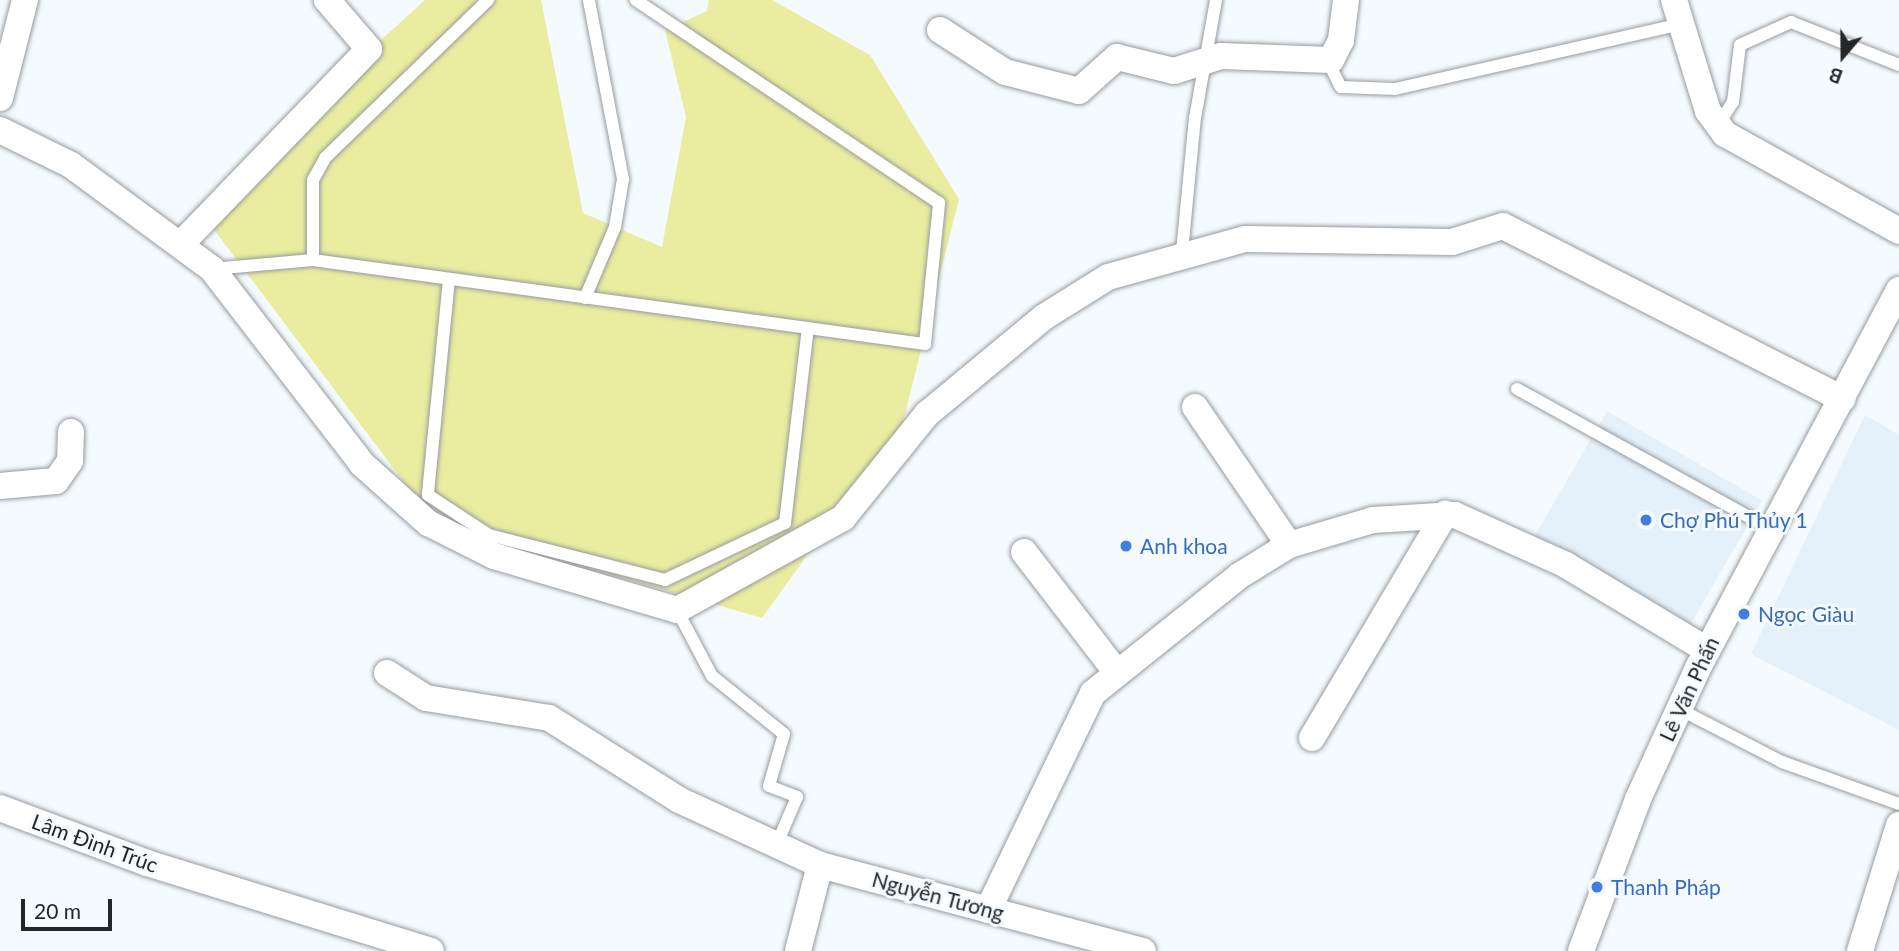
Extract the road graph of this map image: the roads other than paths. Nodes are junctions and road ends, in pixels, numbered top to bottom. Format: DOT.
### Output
graph roads {
  1 [pos="25,0"];
  2 [pos="327,0"];
  3 [pos="488,0"];
  4 [pos="589,0"];
  5 [pos="636,0"];
  6 [pos="1216,0"];
  7 [pos="1346,0"];
  8 [pos="1678,12"];
  9 [pos="940,30"];
  10 [pos="1327,60"];
  11 [pos="1209,61"];
  12 [pos="1899,65"];
  13 [pos="0,98"];
  14 [pos="1718,125"];
  15 [pos="0,130"];
  16 [pos="1899,231"];
  17 [pos="180,245"];
  18 [pos="1182,253"];
  19 [pos="313,260"];
  20 [pos="212,269"];
  21 [pos="449,279"];
  22 [pos="1899,290"];
  23 [pos="585,298"];
  24 [pos="808,328"];
  25 [pos="1517,389"];
  26 [pos="1843,399"];
  27 [pos="1195,407"];
  28 [pos="71,432"];
  29 [pos="0,486"];
  30 [pos="1445,514"];
  31 [pos="1771,529"];
  32 [pos="1289,545"];
  33 [pos="1024,552"];
  34 [pos="677,610"];
  35 [pos="1707,650"];
  36 [pos="1115,670"];
  37 [pos="387,673"];
  38 [pos="1679,709"];
  39 [pos="1311,738"];
  40 [pos="1899,804"];
  41 [pos="0,808"];
  42 [pos="1899,825"];
  43 [pos="776,847"];
  44 [pos="820,864"];
  45 [pos="988,910"];
  46 [pos="431,951"];
  47 [pos="798,951"];
  48 [pos="1143,951"];
  49 [pos="1581,951"];
  50 [pos="1860,951"];
  1 -- 13 [label="street"];
  2 -- 17 [label="street"];
  3 -- 19 [label="lane"];
  4 -- 23 [label="lane"];
  5 -- 24 [label="lane"];
  6 -- 11 [label="lane"];
  7 -- 10 [label="street"];
  8 -- 10 [label="lane"];
  8 -- 14 [label="street"];
  9 -- 11 [label="street"];
  10 -- 11 [label="street"];
  11 -- 18 [label="lane"];
  12 -- 14 [label="lane"];
  14 -- 16 [label="street"];
  15 -- 17 [label="street"];
  17 -- 20 [label="street"];
  18 -- 26 [label="street"];
  18 -- 34 [label="street"];
  19 -- 20 [label="lane"];
  19 -- 21 [label="lane"];
  20 -- 34 [label="street"];
  21 -- 23 [label="lane"];
  21 -- 24 [label="lane"];
  22 -- 26 [label="street, Lê Văn Phấn"];
  23 -- 24 [label="lane"];
  25 -- 31 [label="lane"];
  26 -- 31 [label="street, Lê Văn Phấn"];
  27 -- 32 [label="street"];
  28 -- 29 [label="street"];
  30 -- 32 [label="street"];
  30 -- 35 [label="street"];
  30 -- 39 [label="street"];
  31 -- 35 [label="street, Lê Văn Phấn"];
  32 -- 36 [label="street"];
  33 -- 36 [label="street"];
  34 -- 43 [label="lane"];
  35 -- 38 [label="street, Lê Văn Phấn"];
  36 -- 45 [label="street"];
  37 -- 43 [label="street, Nguyễn Tương"];
  38 -- 40 [label="lane"];
  38 -- 49 [label="street, Lê Văn Phấn"];
  41 -- 46 [label="street, Lâm Đình Trúc"];
  42 -- 50 [label="street"];
  43 -- 44 [label="street, Nguyễn Tương"];
  44 -- 45 [label="street, Nguyễn Tương"];
  44 -- 47 [label="street"];
  45 -- 48 [label="street, Nguyễn Tương"];
}
